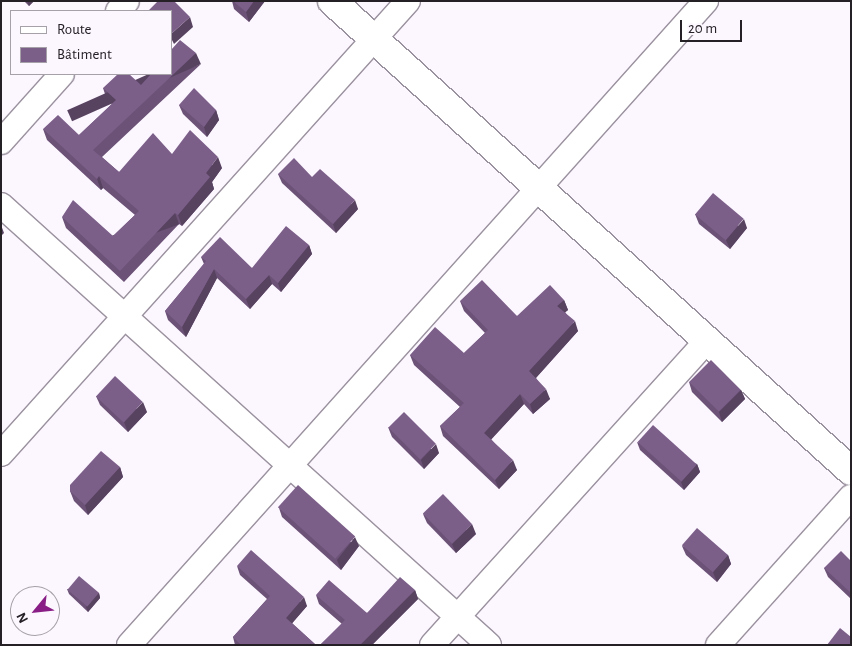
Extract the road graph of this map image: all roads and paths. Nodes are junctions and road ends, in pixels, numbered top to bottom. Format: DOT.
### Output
graph roads {
  1 [pos="332,1"];
  2 [pos="408,1"];
  3 [pos="706,1"];
  4 [pos="374,39"];
  5 [pos="61,75"];
  6 [pos="1,142"];
  7 [pos="539,188"];
  8 [pos="1,205"];
  9 [pos="125,316"];
  10 [pos="707,341"];
  11 [pos="1,454"];
  12 [pos="290,465"];
  13 [pos="851,471"];
  14 [pos="851,497"];
  15 [pos="458,616"];
  16 [pos="129,645"];
  17 [pos="432,645"];
  18 [pos="489,645"];
  19 [pos="718,645"];
  1 -- 4 [label="street"];
  2 -- 4 [label="street"];
  3 -- 7 [label="street"];
  4 -- 7 [label="street"];
  4 -- 9 [label="street"];
  5 -- 6 [label="street"];
  7 -- 10 [label="street"];
  7 -- 12 [label="street"];
  8 -- 9 [label="street"];
  9 -- 11 [label="street"];
  9 -- 12 [label="street"];
  10 -- 13 [label="street"];
  10 -- 15 [label="street"];
  12 -- 15 [label="street"];
  12 -- 16 [label="street"];
  14 -- 19 [label="street"];
  15 -- 17 [label="street"];
  15 -- 18 [label="street"];
}
